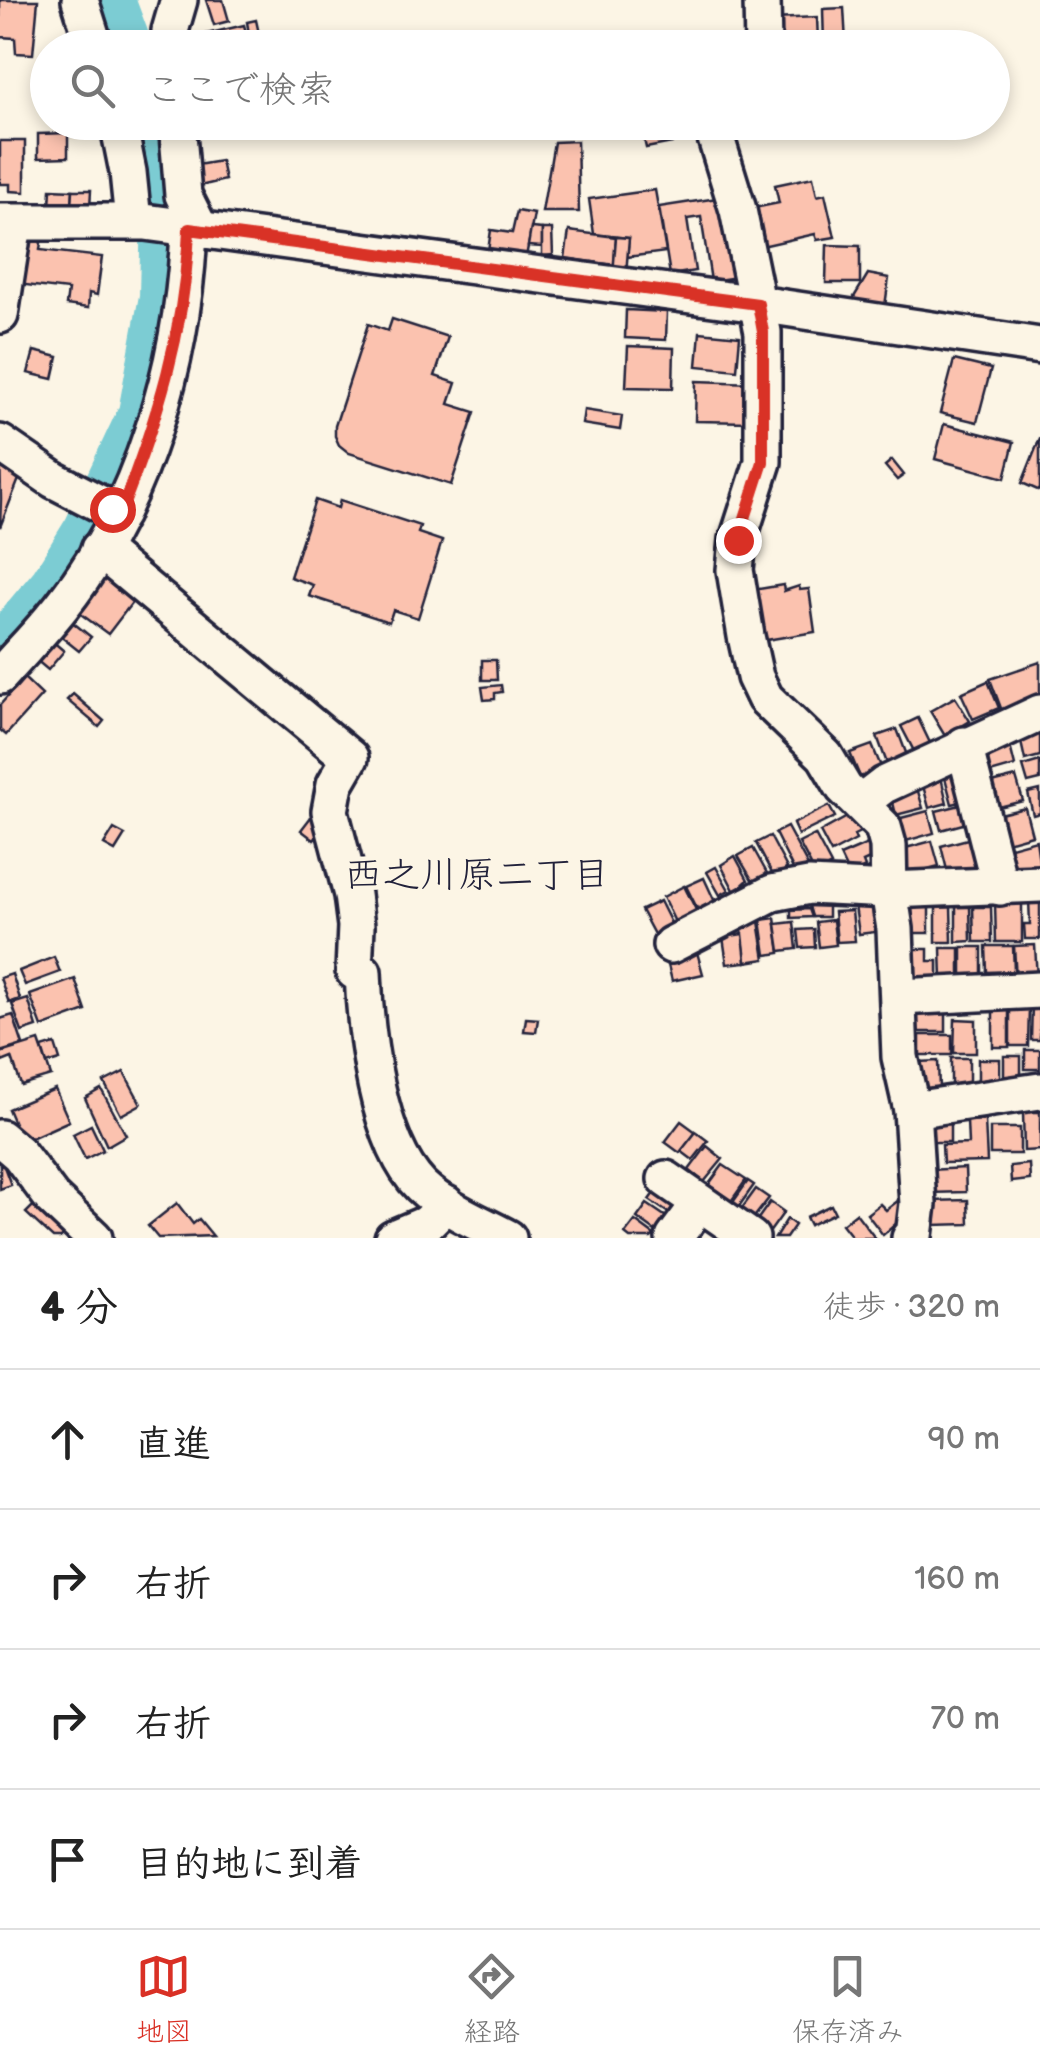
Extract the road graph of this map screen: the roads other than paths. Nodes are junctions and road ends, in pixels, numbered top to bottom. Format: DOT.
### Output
graph roads {
  1 [pos="80,0"];
  2 [pos="179,0"];
  3 [pos="762,0"];
  4 [pos="89,30"];
  5 [pos="170,30"];
  6 [pos="763,30"];
  7 [pos="122,140"];
  8 [pos="178,140"];
  9 [pos="717,140"];
  10 [pos="139,221"];
  11 [pos="7,223"];
  12 [pos="195,230"];
  13 [pos="758,304"];
  14 [pos="0,315"];
  15 [pos="1040,346"];
  16 [pos="0,443"];
  17 [pos="105,506"];
  18 [pos="99,550"];
  19 [pos="0,676"];
  20 [pos="1040,713"];
  21 [pos="964,745"];
  22 [pos="862,802"];
  23 [pos="1040,884"];
  24 [pos="1000,887"];
  25 [pos="889,890"];
  26 [pos="671,945"];
  27 [pos="1040,990"];
  28 [pos="900,997"];
  29 [pos="1040,1091"];
  30 [pos="912,1110"];
  31 [pos="0,1138"];
  32 [pos="666,1180"];
  33 [pos="700,1203"];
  34 [pos="446,1204"];
  35 [pos="913,1237"];
  36 [pos="94,1238"];
  37 [pos="393,1238"];
  38 [pos="508,1238"];
  39 [pos="674,1238"];
  40 [pos="750,1238"];
  1 -- 4 [label="street"];
  2 -- 5 [label="street"];
  3 -- 6 [label="street"];
  7 -- 10 [label="street"];
  8 -- 12 [label="street"];
  9 -- 13 [label="street"];
  10 -- 11 [label="street"];
  10 -- 12 [label="street"];
  11 -- 14 [label="street"];
  12 -- 13 [label="street"];
  12 -- 17 [label="street"];
  13 -- 15 [label="street"];
  13 -- 22 [label="street"];
  16 -- 17 [label="street"];
  17 -- 18 [label="street"];
  18 -- 19 [label="street"];
  18 -- 34 [label="street"];
  20 -- 21 [label="street"];
  21 -- 22 [label="street"];
  21 -- 24 [label="street"];
  22 -- 25 [label="street"];
  23 -- 24 [label="street"];
  24 -- 25 [label="street"];
  25 -- 26 [label="street"];
  25 -- 28 [label="street"];
  27 -- 28 [label="street"];
  28 -- 30 [label="street"];
  29 -- 30 [label="street"];
  30 -- 35 [label="street"];
  31 -- 36 [label="street"];
  32 -- 33 [label="street"];
  33 -- 39 [label="street"];
  33 -- 40 [label="street"];
  34 -- 37 [label="street"];
  34 -- 38 [label="street"];
}
